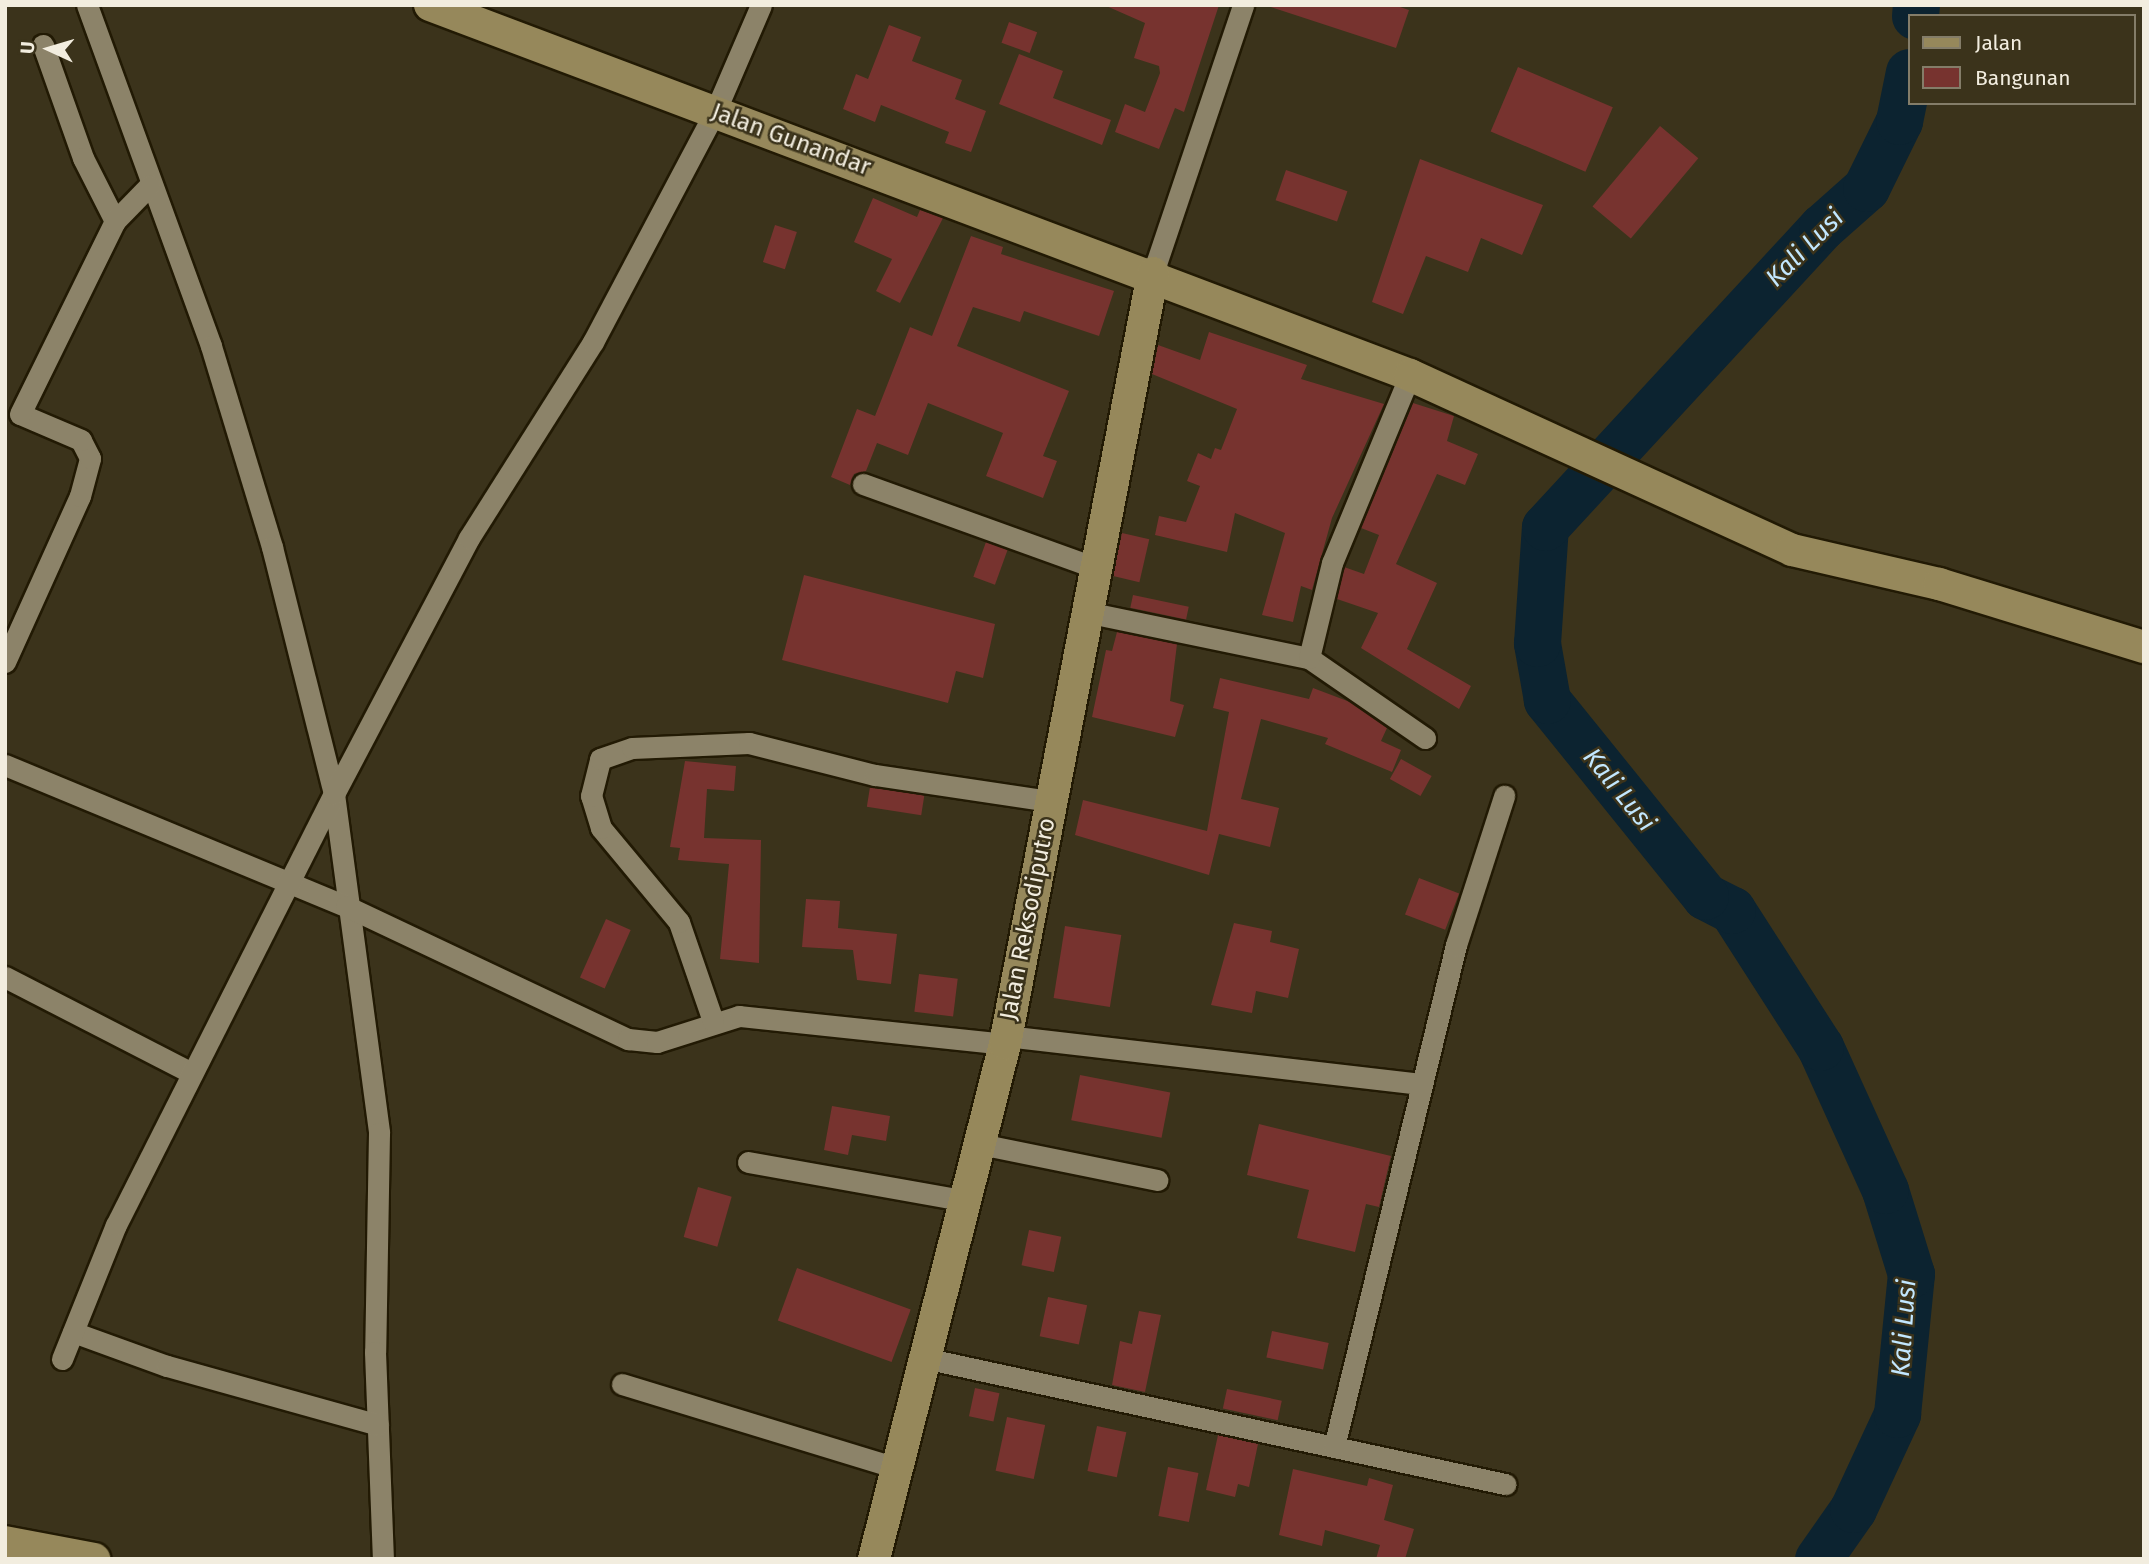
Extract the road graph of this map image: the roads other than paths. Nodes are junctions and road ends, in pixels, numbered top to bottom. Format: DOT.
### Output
graph roads {
  1 [pos="87,5"];
  2 [pos="430,5"];
  3 [pos="761,5"];
  4 [pos="1243,5"];
  5 [pos="43,45"];
  6 [pos="715,112"];
  7 [pos="149,187"];
  8 [pos="115,221"];
  9 [pos="1153,273"];
  10 [pos="1410,375"];
  11 [pos="13,411"];
  12 [pos="863,484"];
  13 [pos="1093,567"];
  14 [pos="1086,612"];
  15 [pos="2144,647"];
  16 [pos="1309,658"];
  17 [pos="6,660"];
  18 [pos="1425,738"];
  19 [pos="5,765"];
  20 [pos="334,794"];
  21 [pos="1504,796"];
  22 [pos="1050,802"];
  23 [pos="289,882"];
  24 [pos="346,905"];
  25 [pos="5,977"];
  26 [pos="713,1021"];
  27 [pos="1005,1040"];
  28 [pos="192,1073"];
  29 [pos="1421,1084"];
  30 [pos="980,1144"];
  31 [pos="748,1163"];
  32 [pos="1157,1180"];
  33 [pos="967,1201"];
  34 [pos="73,1332"];
  35 [pos="924,1358"];
  36 [pos="62,1359"];
  37 [pos="622,1384"];
  38 [pos="378,1425"];
  39 [pos="1334,1447"];
  40 [pos="896,1468"];
  41 [pos="1505,1484"];
  42 [pos="5,1542"];
  43 [pos="878,1544"];
  44 [pos="94,1559"];
  45 [pos="383,1559"];
  1 -- 7 [label="street"];
  2 -- 6 [label="main road, Jalan Gunandar"];
  3 -- 6 [label="street"];
  4 -- 9 [label="street"];
  5 -- 8 [label="street"];
  6 -- 9 [label="main road, Jalan Gunandar"];
  6 -- 20 [label="street"];
  7 -- 8 [label="street"];
  7 -- 20 [label="street"];
  8 -- 11 [label="street"];
  9 -- 10 [label="main road, Jalan Gunandar"];
  9 -- 13 [label="main road, Jalan Reksodiputro"];
  10 -- 15 [label="main road, Jalan Gunandar"];
  10 -- 16 [label="street"];
  11 -- 17 [label="street"];
  12 -- 13 [label="street"];
  13 -- 14 [label="main road, Jalan Reksodiputro"];
  14 -- 16 [label="street"];
  14 -- 22 [label="main road, Jalan Reksodiputro"];
  16 -- 18 [label="street"];
  19 -- 23 [label="street"];
  20 -- 23 [label="street"];
  20 -- 24 [label="street"];
  21 -- 29 [label="street"];
  22 -- 26 [label="street"];
  22 -- 27 [label="main road, Jalan Reksodiputro"];
  23 -- 24 [label="street"];
  23 -- 28 [label="street"];
  24 -- 26 [label="street"];
  24 -- 38 [label="street"];
  25 -- 28 [label="street"];
  26 -- 27 [label="street"];
  27 -- 29 [label="street"];
  27 -- 30 [label="main road, Jalan Reksodiputro"];
  28 -- 34 [label="street"];
  29 -- 39 [label="street"];
  30 -- 32 [label="street"];
  30 -- 33 [label="main road, Jalan Reksodiputro"];
  31 -- 33 [label="street"];
  33 -- 35 [label="main road, Jalan Reksodiputro"];
  34 -- 36 [label="street"];
  34 -- 38 [label="street"];
  35 -- 39 [label="street"];
  35 -- 40 [label="main road, Jalan Reksodiputro"];
  37 -- 40 [label="street"];
  38 -- 45 [label="street"];
  39 -- 41 [label="street"];
  40 -- 43 [label="main road, Jalan Reksodiputro"];
  42 -- 44 [label="main road"];
}
